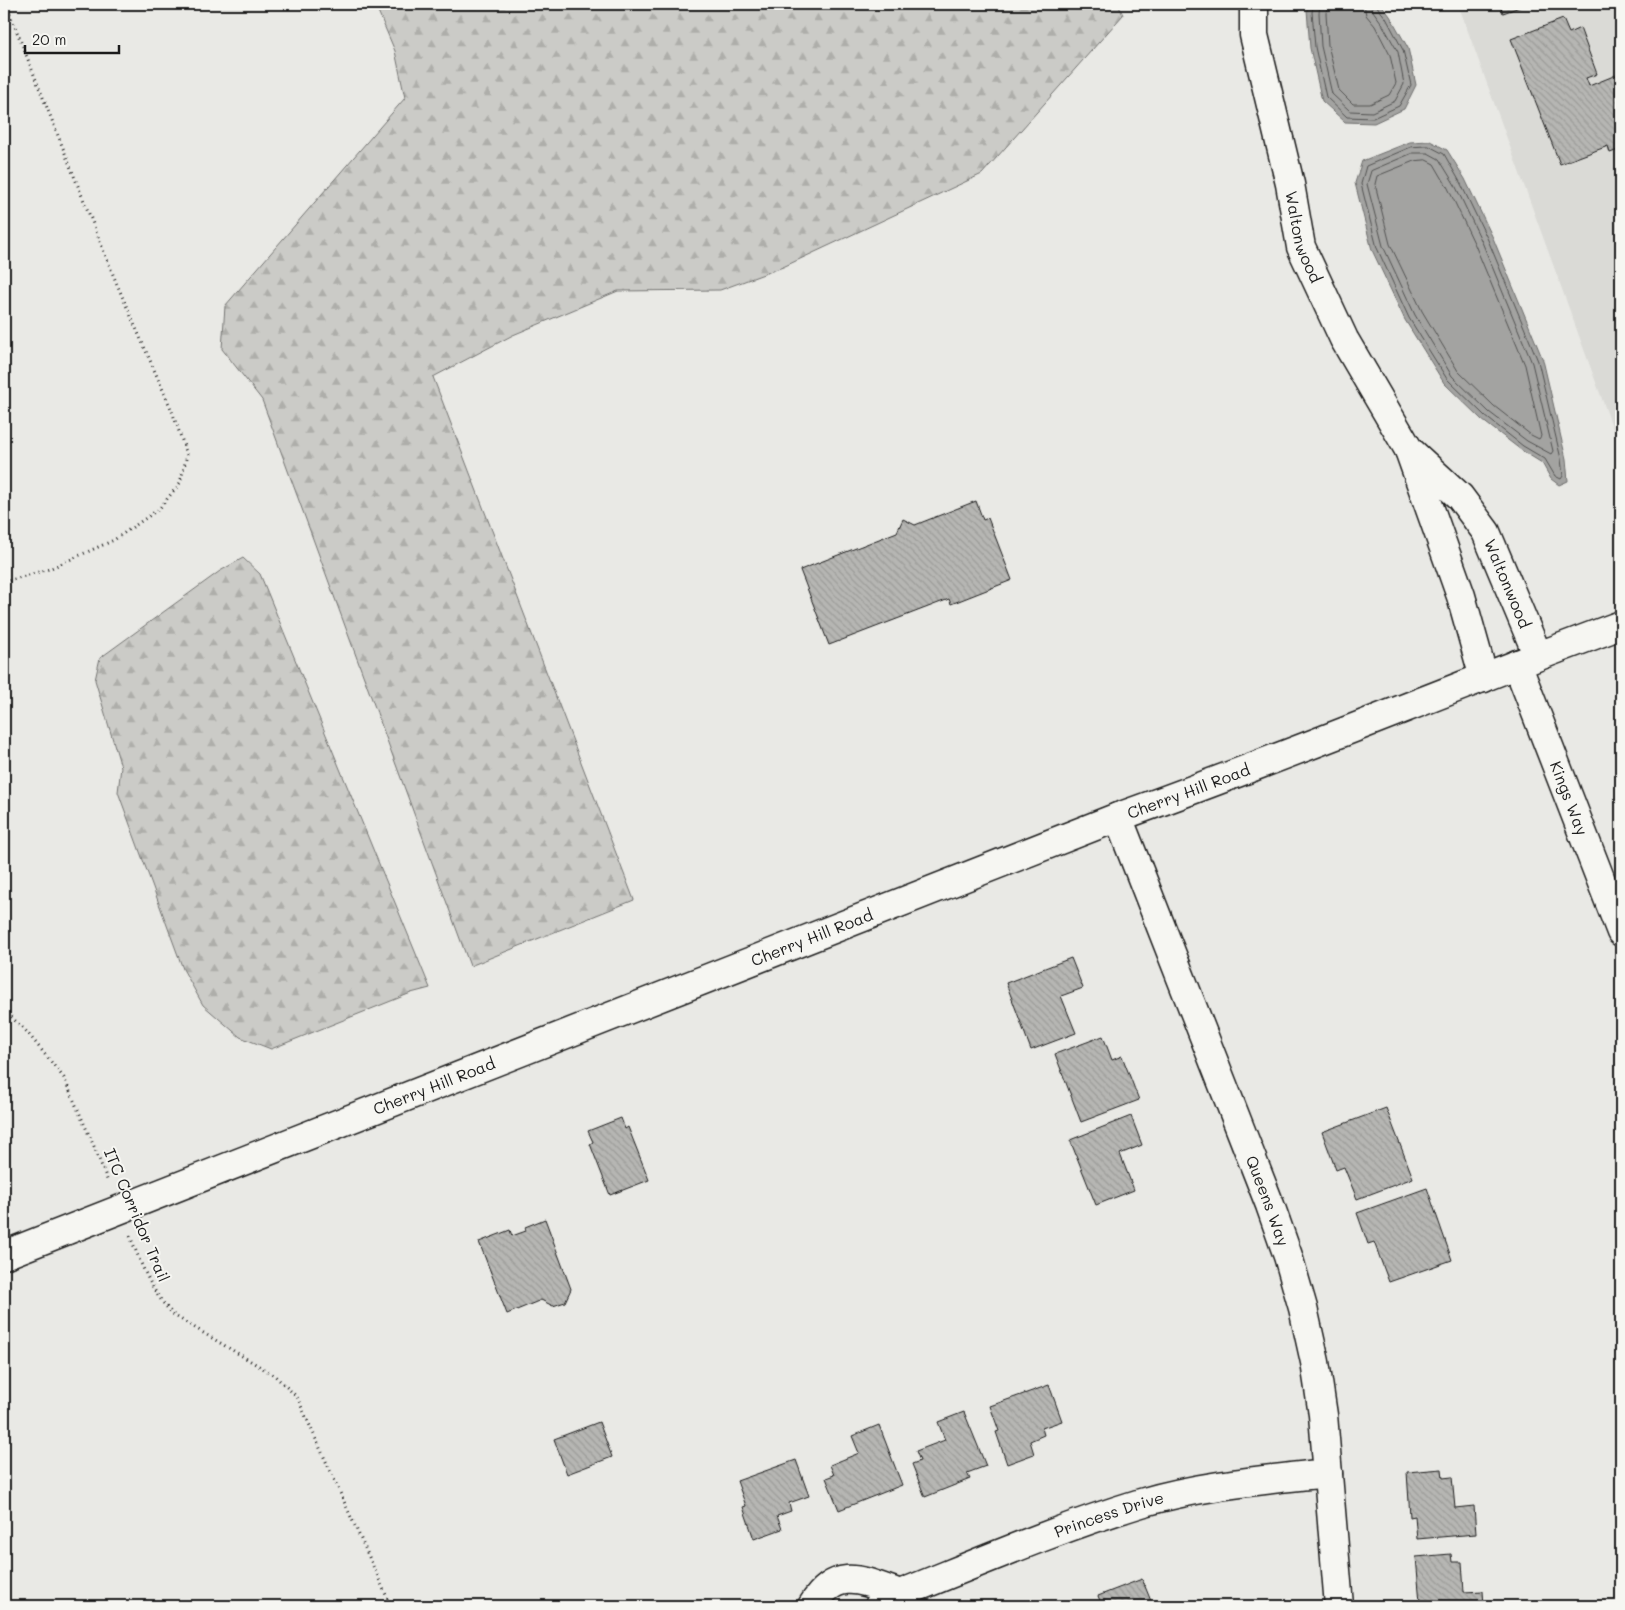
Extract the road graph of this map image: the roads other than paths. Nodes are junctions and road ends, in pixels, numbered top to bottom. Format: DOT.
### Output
graph roads {
  1 [pos="1254,4"];
  2 [pos="1409,450"];
  3 [pos="1621,625"];
  4 [pos="1527,660"];
  5 [pos="1484,678"];
  6 [pos="1118,817"];
  7 [pos="1621,932"];
  8 [pos="4,1255"];
  9 [pos="1328,1473"];
  10 [pos="889,1600"];
  11 [pos="812,1606"];
  12 [pos="1339,1606"];
  1 -- 2 [label="street, Waltonwood"];
  2 -- 4 [label="street, Waltonwood"];
  2 -- 5 [label="street, Waltonwood"];
  3 -- 4 [label="street, Cherry Hill Road"];
  4 -- 5 [label="street, Cherry Hill Road"];
  4 -- 7 [label="street, Kings Way"];
  5 -- 6 [label="street, Cherry Hill Road"];
  6 -- 8 [label="street, Cherry Hill Road"];
  6 -- 9 [label="street, Queens Way"];
  9 -- 10 [label="street, Princess Drive"];
  9 -- 12 [label="street, Queens Way"];
  10 -- 11 [label="street, Princess Drive"];
}
